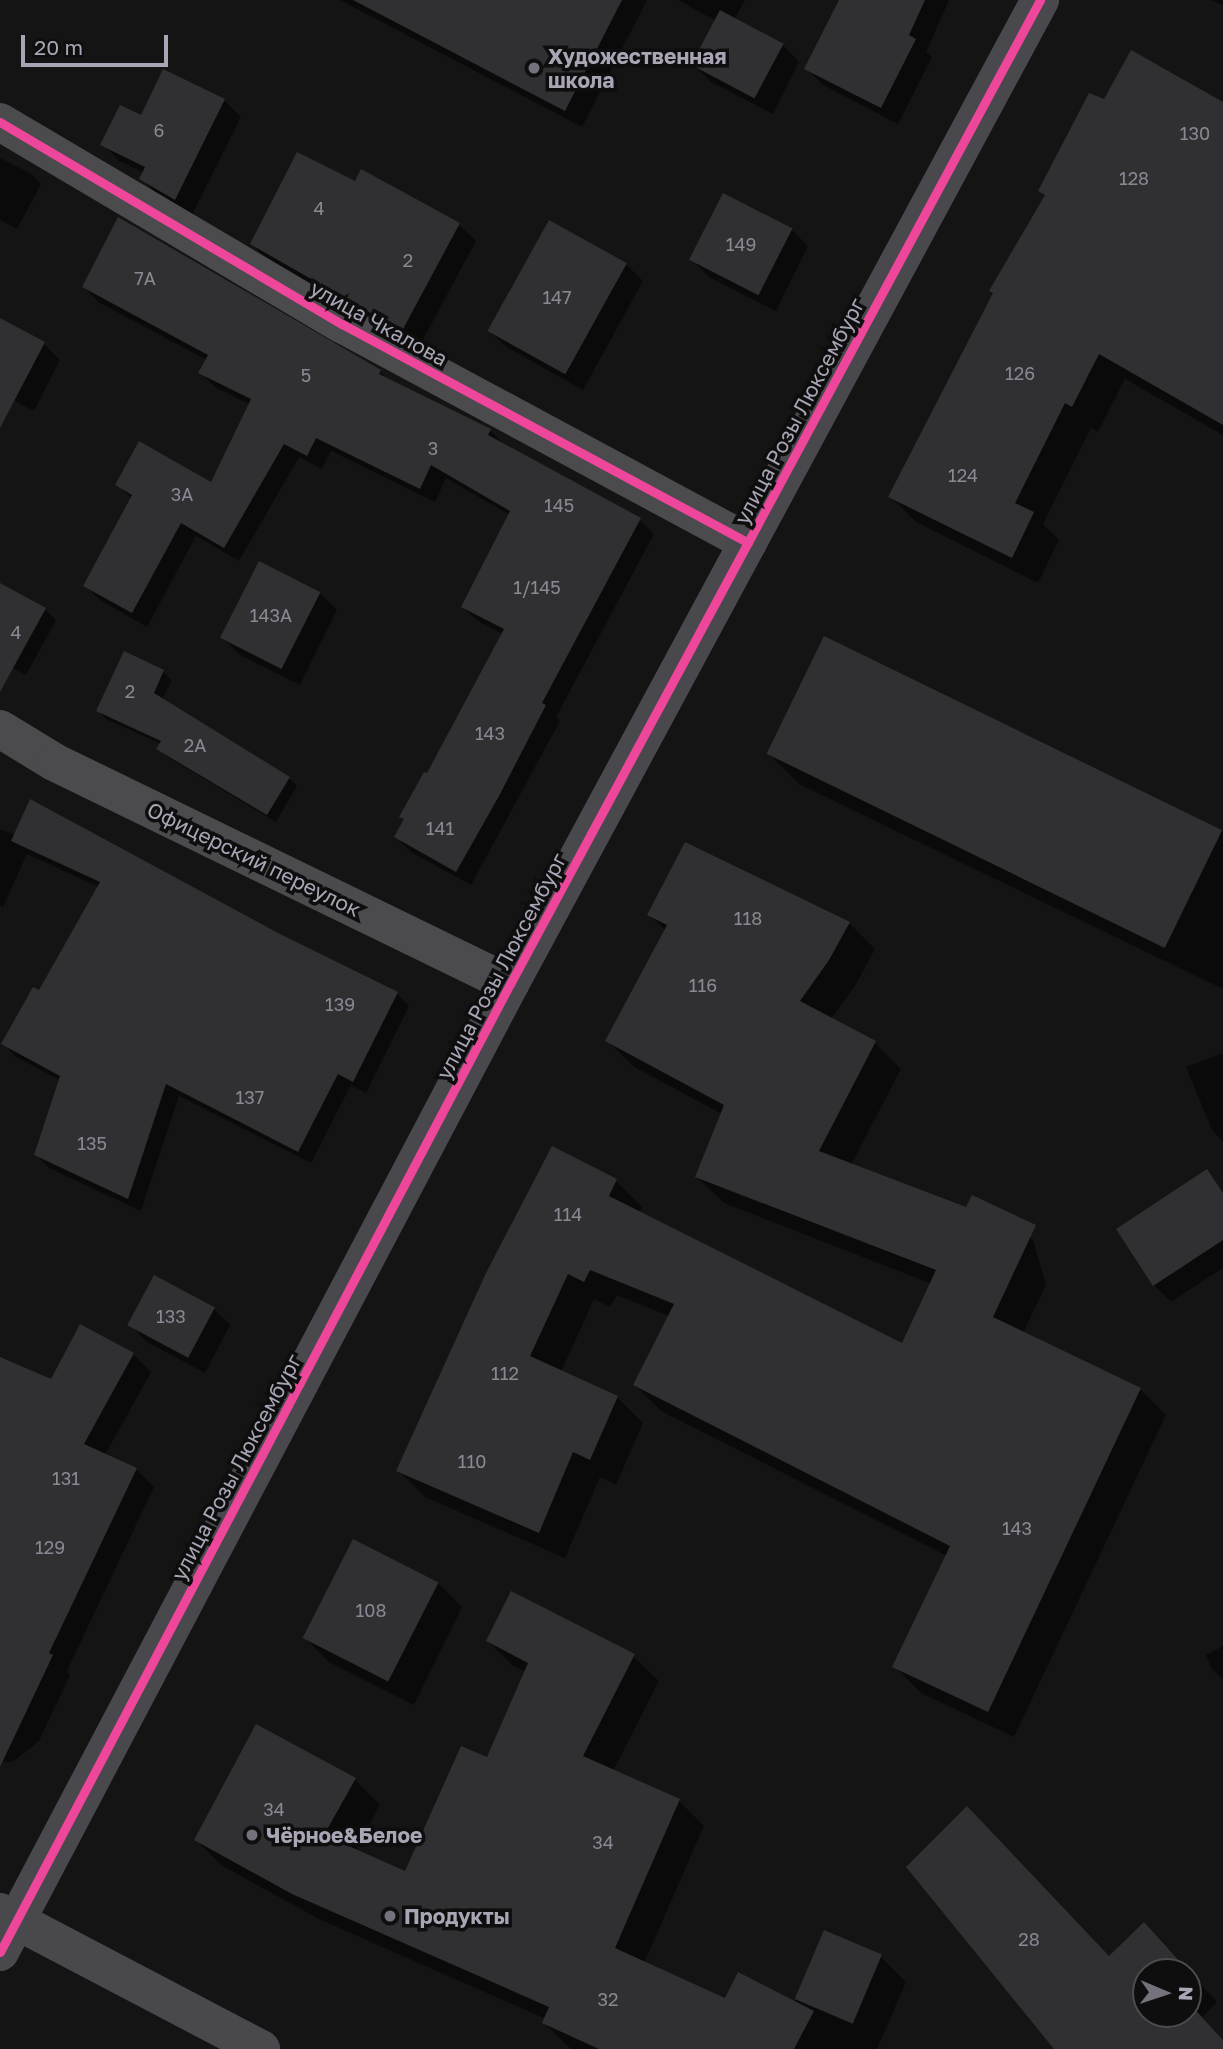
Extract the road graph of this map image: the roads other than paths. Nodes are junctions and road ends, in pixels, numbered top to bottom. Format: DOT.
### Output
graph roads {
  1 [pos="1040,0"];
  2 [pos="0,122"];
  3 [pos="748,543"];
  4 [pos="0,729"];
  5 [pos="510,984"];
  6 [pos="6,1928"];
  7 [pos="261,2049"];
  1 -- 3 [label="street, улица Розы Люксембург"];
  2 -- 3 [label="street, улица Чкалова"];
  3 -- 5 [label="street, улица Розы Люксембург"];
  4 -- 5 [label="street, Офицерский переулок"];
  5 -- 6 [label="street, улица Розы Люксембург"];
  6 -- 7 [label="street"];
}
